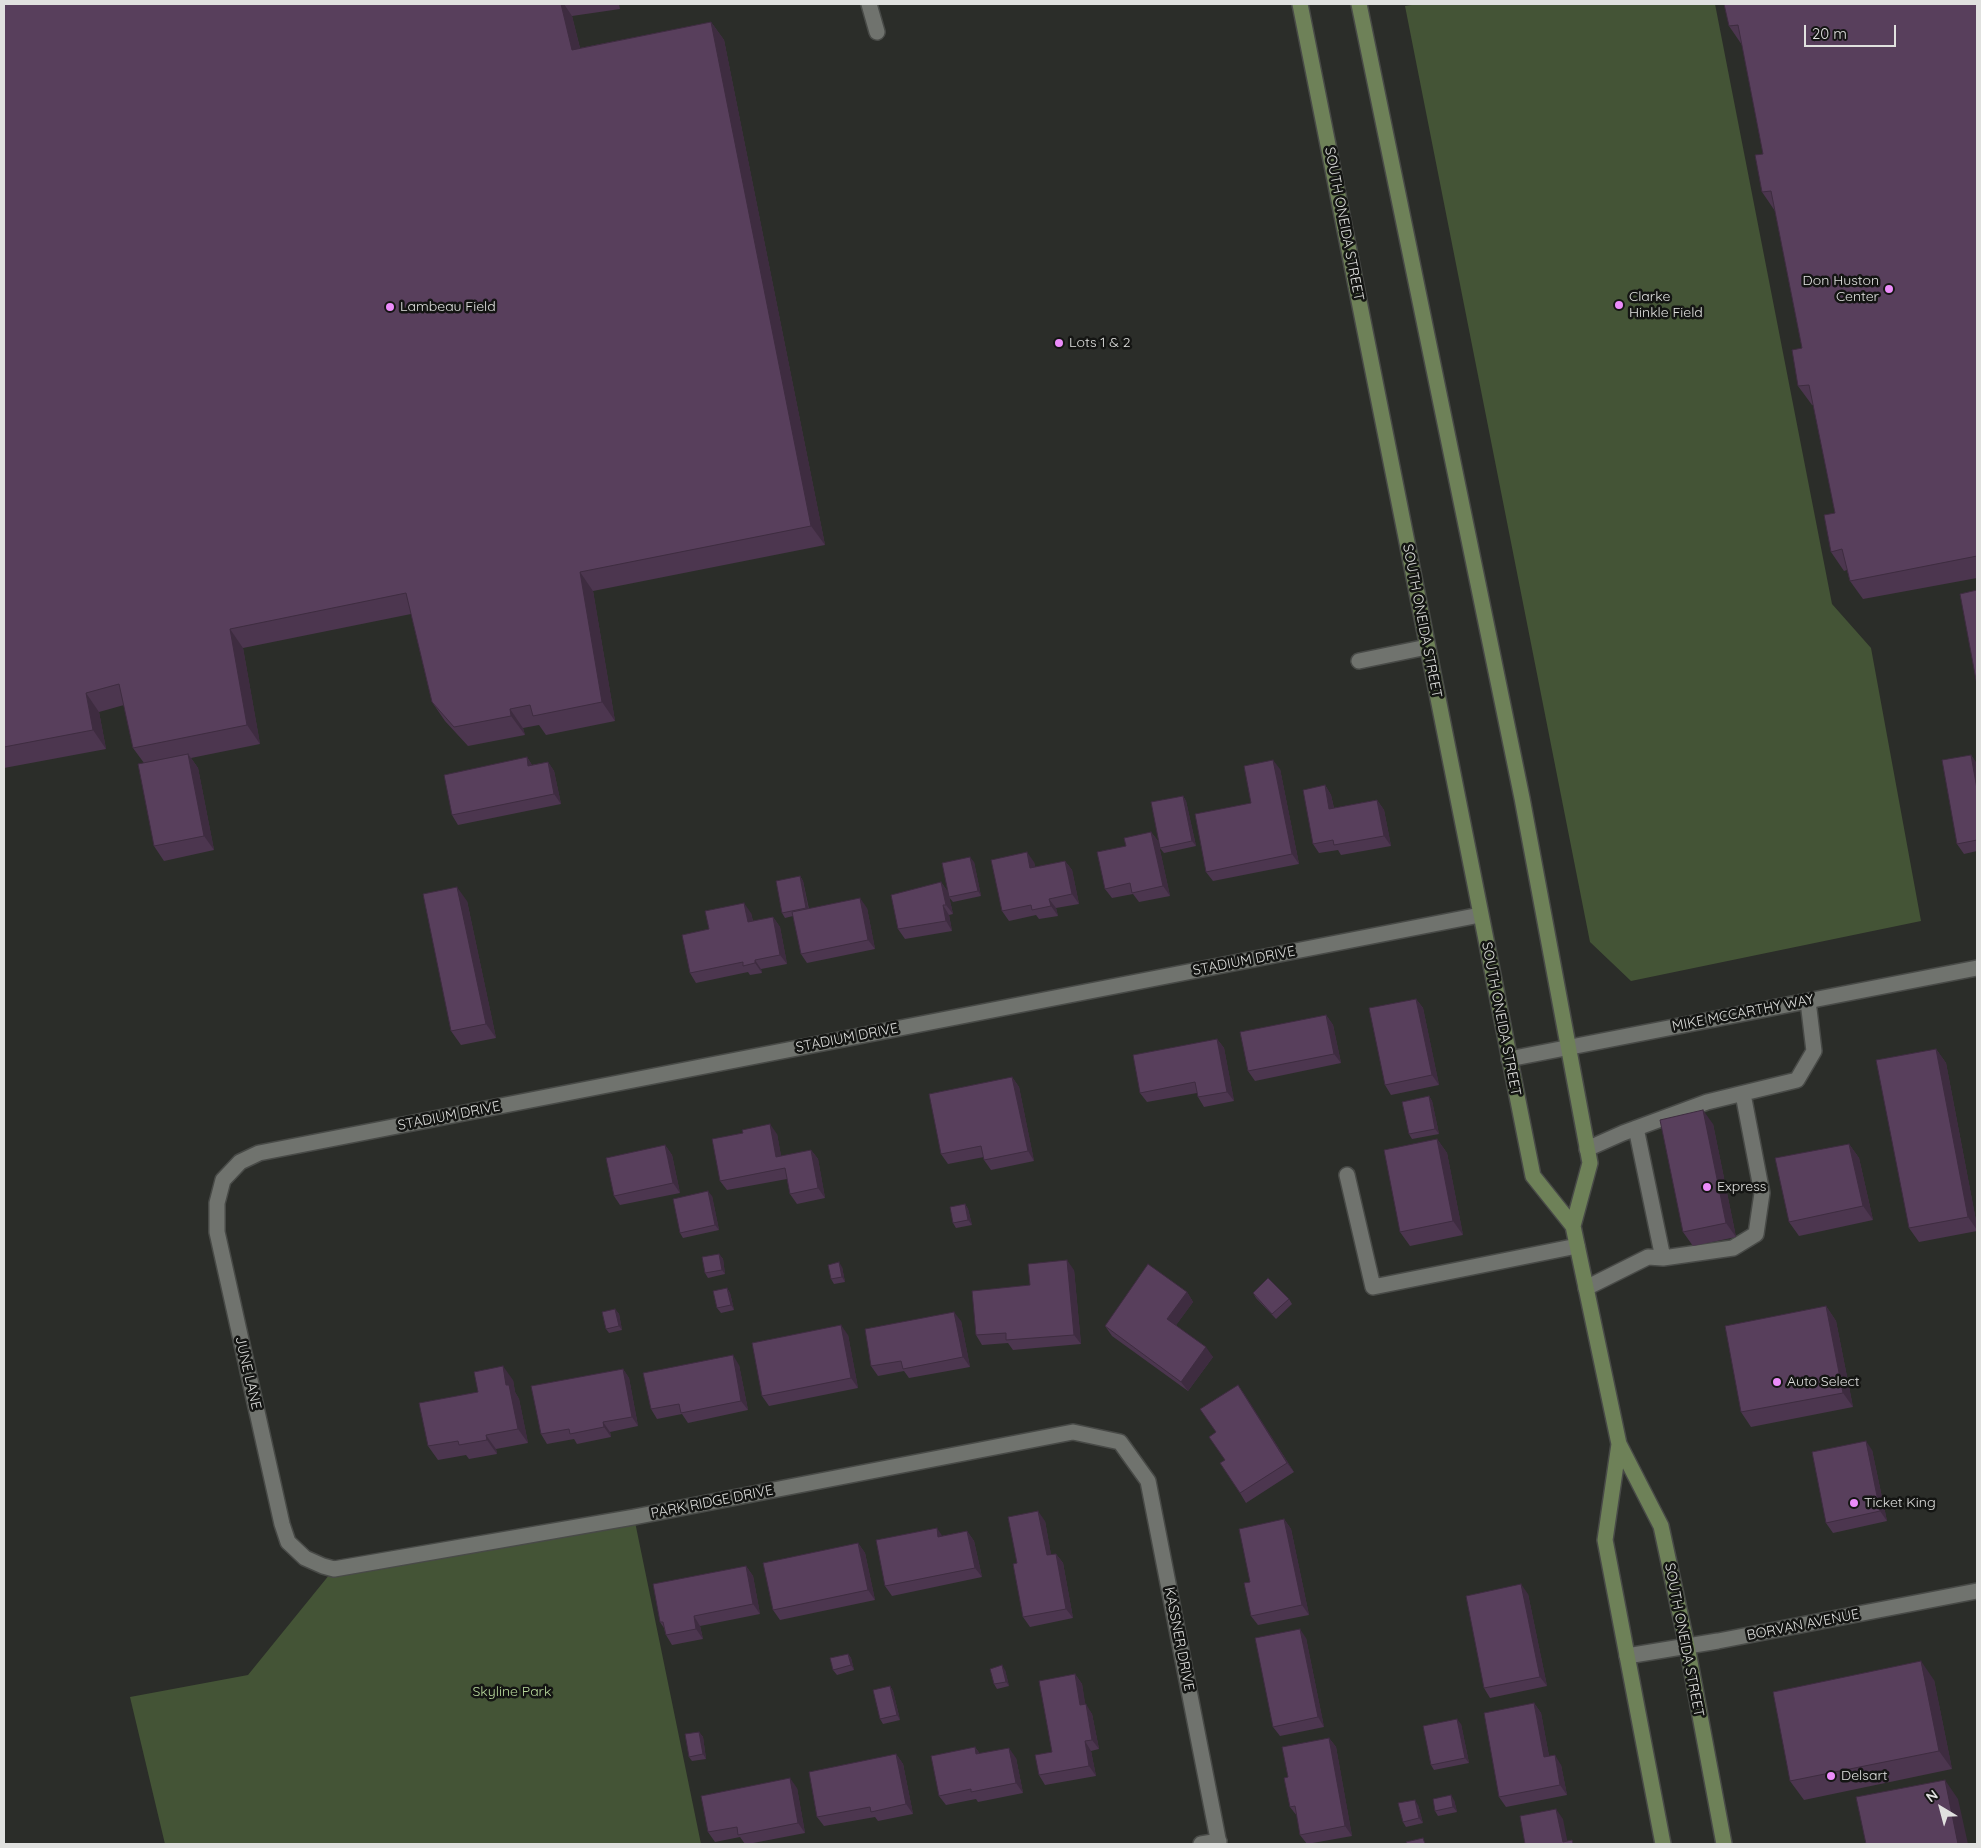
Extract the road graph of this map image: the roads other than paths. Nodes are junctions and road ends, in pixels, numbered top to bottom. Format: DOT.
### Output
graph roads {
  1 [pos="869,4"];
  2 [pos="1300,4"];
  3 [pos="1359,4"];
  4 [pos="877,32"];
  5 [pos="1427,647"];
  6 [pos="1359,661"];
  7 [pos="1480,915"];
  8 [pos="1977,968"];
  9 [pos="1808,1001"];
  10 [pos="1567,1048"];
  11 [pos="1509,1059"];
  12 [pos="1743,1094"];
  13 [pos="1636,1128"];
  14 [pos="1587,1149"];
  15 [pos="1347,1175"];
  16 [pos="222,1180"];
  17 [pos="1572,1226"];
  18 [pos="1577,1246"];
  19 [pos="1663,1258"];
  20 [pos="1586,1288"];
  21 [pos="1120,1442"];
  22 [pos="1619,1444"];
  23 [pos="305,1558"];
  24 [pos="1977,1591"];
  25 [pos="1687,1646"];
  26 [pos="1627,1656"];
  27 [pos="1219,1842"];
  28 [pos="1200,1844"];
  29 [pos="1663,1844"];
  30 [pos="1724,1844"];
  1 -- 4 [label="street"];
  2 -- 5 [label="street, SOUTH ONEIDA STREET"];
  3 -- 10 [label="street, SOUTH ONEIDA STREET"];
  5 -- 6 [label="street"];
  5 -- 7 [label="street, SOUTH ONEIDA STREET"];
  7 -- 11 [label="street, SOUTH ONEIDA STREET"];
  7 -- 16 [label="street, STADIUM DRIVE"];
  8 -- 9 [label="street, MIKE MCCARTHY WAY"];
  9 -- 10 [label="street, MIKE MCCARTHY WAY"];
  9 -- 12 [label="street"];
  10 -- 11 [label="street, MIKE MCCARTHY WAY"];
  10 -- 14 [label="street, SOUTH ONEIDA STREET"];
  11 -- 17 [label="street, SOUTH ONEIDA STREET"];
  12 -- 13 [label="street"];
  12 -- 19 [label="street"];
  13 -- 14 [label="street"];
  13 -- 19 [label="street"];
  14 -- 17 [label="street, SOUTH ONEIDA STREET"];
  15 -- 18 [label="street"];
  16 -- 23 [label="street, JUNE LANE"];
  17 -- 18 [label="street, SOUTH ONEIDA STREET"];
  18 -- 20 [label="street, SOUTH ONEIDA STREET"];
  19 -- 20 [label="street"];
  20 -- 22 [label="street, SOUTH ONEIDA STREET"];
  21 -- 23 [label="street, PARK RIDGE DRIVE"];
  21 -- 27 [label="street, KASSNER DRIVE"];
  22 -- 25 [label="street, SOUTH ONEIDA STREET"];
  22 -- 26 [label="street, SOUTH ONEIDA STREET"];
  24 -- 25 [label="street, BORVAN AVENUE"];
  25 -- 26 [label="street, BORVAN AVENUE"];
  25 -- 30 [label="street, SOUTH ONEIDA STREET"];
  26 -- 29 [label="street, SOUTH ONEIDA STREET"];
  27 -- 28 [label="street"];
}
